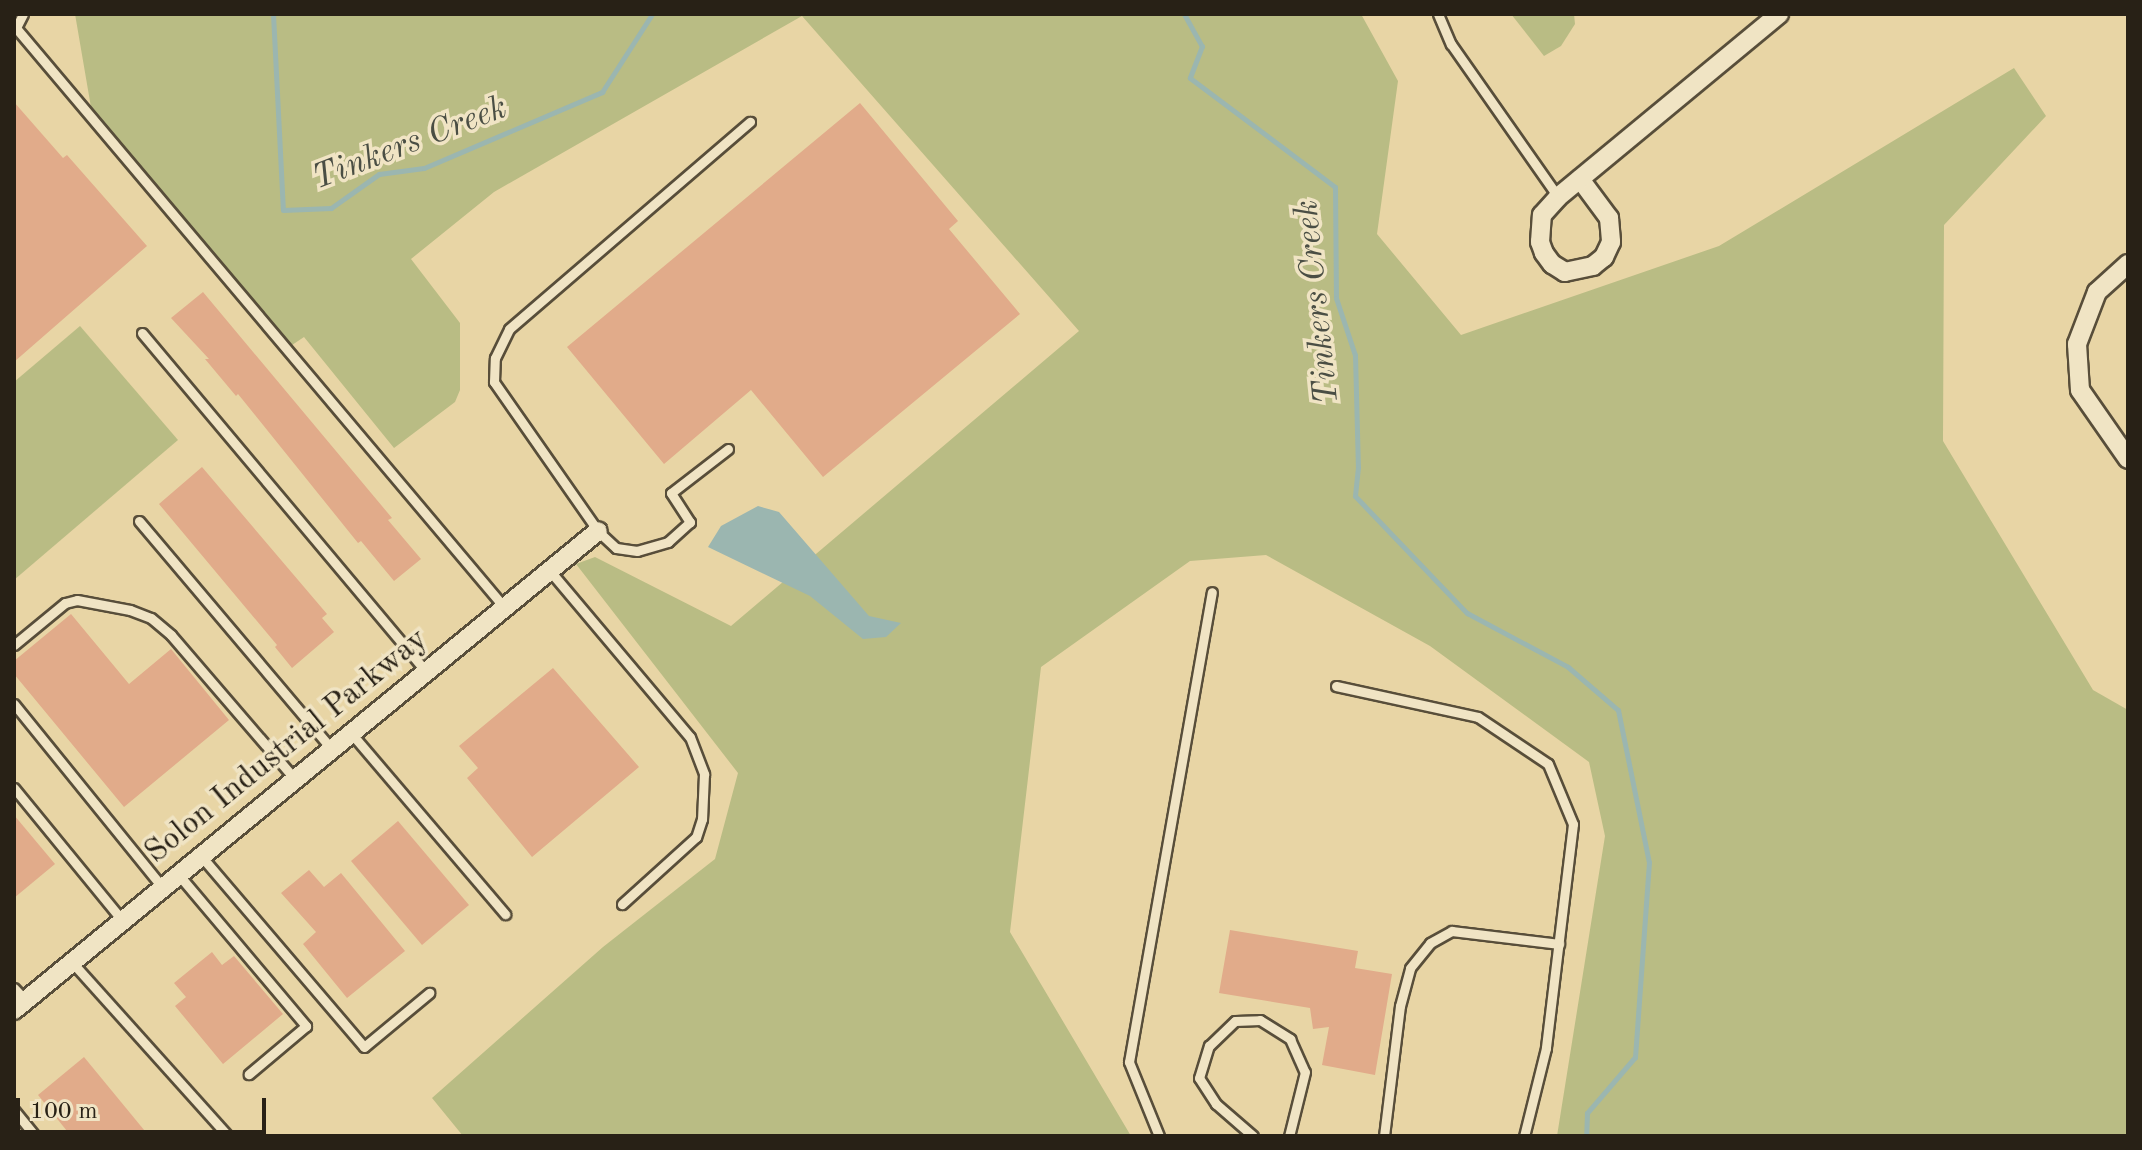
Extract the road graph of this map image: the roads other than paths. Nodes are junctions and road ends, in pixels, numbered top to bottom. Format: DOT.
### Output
graph roads {
  1 [pos="23,14"];
  2 [pos="1438,14"];
  3 [pos="1779,14"];
  4 [pos="15,28"];
  5 [pos="750,122"];
  6 [pos="1580,179"];
  7 [pos="1558,197"];
  8 [pos="2128,264"];
  9 [pos="142,333"];
  10 [pos="728,449"];
  11 [pos="2128,459"];
  12 [pos="139,521"];
  13 [pos="598,531"];
  14 [pos="550,571"];
  15 [pos="1212,592"];
  16 [pos="505,608"];
  17 [pos="14,645"];
  18 [pos="426,672"];
  19 [pos="1336,686"];
  20 [pos="14,704"];
  21 [pos="351,733"];
  22 [pos="332,749"];
  23 [pos="295,779"];
  24 [pos="14,788"];
  25 [pos="201,856"];
  26 [pos="178,874"];
  27 [pos="162,887"];
  28 [pos="622,904"];
  29 [pos="505,914"];
  30 [pos="122,920"];
  31 [pos="1559,944"];
  32 [pos="71,961"];
  33 [pos="429,993"];
  34 [pos="18,999"];
  35 [pos="249,1074"];
  36 [pos="14,1110"];
  37 [pos="35,1136"];
  38 [pos="228,1136"];
  39 [pos="1159,1136"];
  40 [pos="1253,1136"];
  41 [pos="1289,1136"];
  42 [pos="1384,1136"];
  43 [pos="1524,1136"];
  1 -- 4 [label="lane"];
  2 -- 7 [label="lane"];
  3 -- 6 [label="street"];
  4 -- 16 [label="lane"];
  5 -- 13 [label="lane"];
  6 -- 7 [label="street"];
  6 -- 7 [label="street"];
  8 -- 11 [label="street"];
  9 -- 18 [label="lane"];
  10 -- 13 [label="lane"];
  12 -- 22 [label="lane"];
  13 -- 14 [label="street, Solon Industrial Parkway"];
  14 -- 16 [label="street, Solon Industrial Parkway"];
  14 -- 28 [label="lane"];
  15 -- 39 [label="lane"];
  16 -- 18 [label="street, Solon Industrial Parkway"];
  17 -- 23 [label="lane"];
  18 -- 21 [label="street, Solon Industrial Parkway"];
  19 -- 31 [label="lane"];
  20 -- 27 [label="lane"];
  21 -- 22 [label="street, Solon Industrial Parkway"];
  21 -- 29 [label="lane"];
  22 -- 23 [label="street, Solon Industrial Parkway"];
  23 -- 25 [label="street, Solon Industrial Parkway"];
  24 -- 30 [label="lane"];
  25 -- 26 [label="street, Solon Industrial Parkway"];
  25 -- 33 [label="lane"];
  26 -- 27 [label="street, Solon Industrial Parkway"];
  26 -- 35 [label="lane"];
  27 -- 30 [label="street, Solon Industrial Parkway"];
  30 -- 32 [label="street, Solon Industrial Parkway"];
  31 -- 42 [label="lane"];
  31 -- 43 [label="lane"];
  32 -- 34 [label="street, Solon Industrial Parkway"];
  32 -- 38 [label="lane"];
  36 -- 37 [label="lane"];
  40 -- 41 [label="lane"];
}
